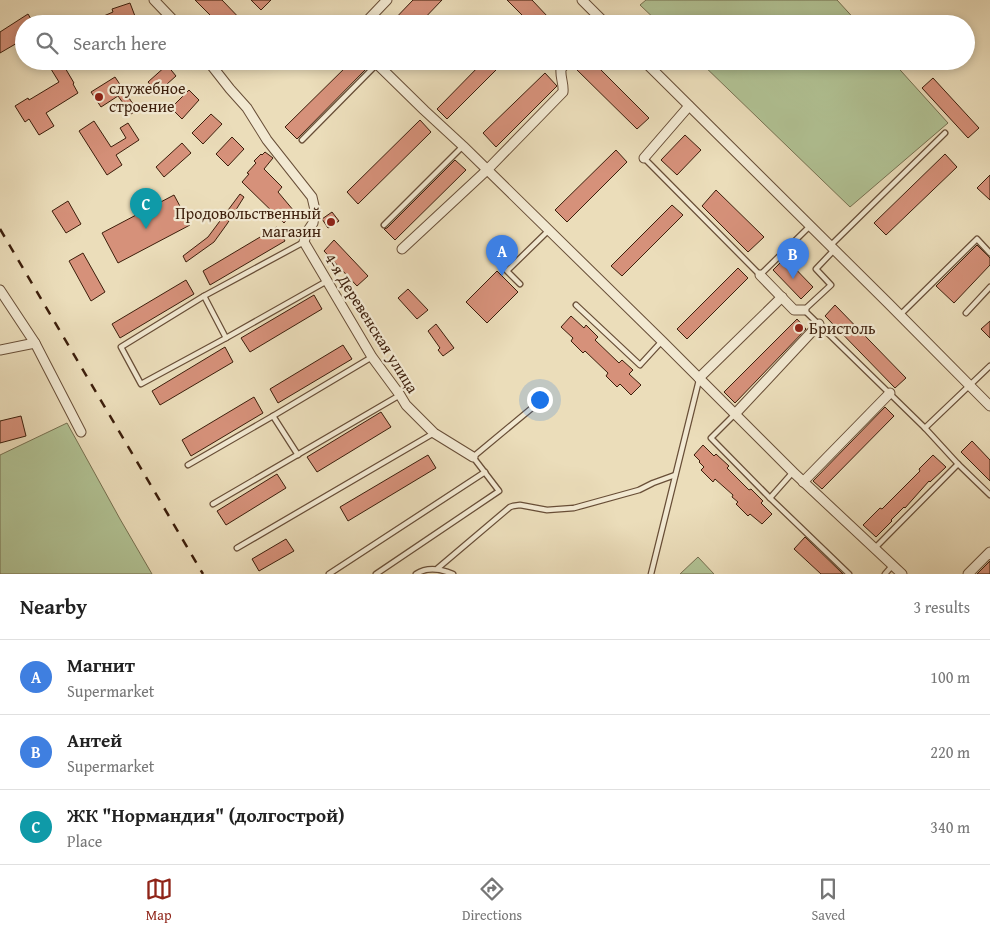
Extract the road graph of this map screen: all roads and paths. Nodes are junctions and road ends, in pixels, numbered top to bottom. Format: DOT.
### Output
graph roads {
  1 [pos="154,0"];
  2 [pos="387,0"];
  3 [pos="582,0"];
  4 [pos="168,15"];
  5 [pos="373,15"];
  6 [pos="596,15"];
  7 [pos="215,70"];
  8 [pos="369,70"];
  9 [pos="383,70"];
  10 [pos="561,70"];
  11 [pos="653,70"];
  12 [pos="689,106"];
  13 [pos="945,133"];
  14 [pos="302,140"];
  15 [pos="463,146"];
  16 [pos="644,158"];
  17 [pos="487,170"];
  18 [pos="384,225"];
  19 [pos="810,226"];
  20 [pos="549,230"];
  21 [pos="304,242"];
  22 [pos="832,248"];
  23 [pos="402,249"];
  24 [pos="990,253"];
  25 [pos="760,275"];
  26 [pos="327,280"];
  27 [pos="520,284"];
  28 [pos="990,287"];
  29 [pos="0,290"];
  30 [pos="204,296"];
  31 [pos="782,297"];
  32 [pos="576,305"];
  33 [pos="804,310"];
  34 [pos="966,312"];
  35 [pos="900,315"];
  36 [pos="819,324"];
  37 [pos="226,338"];
  38 [pos="662,341"];
  39 [pos="35,343"];
  40 [pos="0,350"];
  41 [pos="372,357"];
  42 [pos="990,366"];
  43 [pos="700,378"];
  44 [pos="970,386"];
  45 [pos="890,393"];
  46 [pos="400,395"];
  47 [pos="990,406"];
  48 [pos="532,408"];
  49 [pos="735,414"];
  50 [pos="273,416"];
  51 [pos="925,428"];
  52 [pos="81,432"];
  53 [pos="434,433"];
  54 [pos="298,455"];
  55 [pos="473,458"];
  56 [pos="958,464"];
  57 [pos="188,465"];
  58 [pos="484,472"];
  59 [pos="793,472"];
  60 [pos="675,475"];
  61 [pos="803,482"];
  62 [pos="990,495"];
  63 [pos="770,498"];
  64 [pos="213,504"];
  65 [pos="238,548"];
  66 [pos="875,548"];
  67 [pos="990,552"];
  68 [pos="893,565"];
  69 [pos="438,568"];
  70 [pos="330,574"];
  71 [pos="376,574"];
  72 [pos="416,574"];
  73 [pos="453,574"];
  74 [pos="651,574"];
  75 [pos="849,574"];
  76 [pos="885,574"];
  77 [pos="902,574"];
  78 [pos="968,574"];
  1 -- 4 [label="street"];
  2 -- 5 [label="street"];
  3 -- 6 [label="street"];
  7 -- 21 [label="street"];
  8 -- 14 [label="lane"];
  9 -- 15 [label="street"];
  10 -- 17 [label="street"];
  11 -- 12 [label="street"];
  12 -- 16 [label="street"];
  12 -- 19 [label="street"];
  13 -- 22 [label="lane"];
  15 -- 17 [label="street"];
  15 -- 18 [label="lane"];
  16 -- 25 [label="lane"];
  17 -- 20 [label="street"];
  17 -- 23 [label="street"];
  19 -- 22 [label="street"];
  19 -- 25 [label="lane"];
  20 -- 27 [label="lane"];
  20 -- 38 [label="street"];
  21 -- 26 [label="street, 4-я Деревенская улица"];
  21 -- 30 [label="lane"];
  22 -- 33 [label="lane"];
  22 -- 35 [label="street"];
  24 -- 35 [label="lane"];
  25 -- 31 [label="street"];
  26 -- 37 [label="lane"];
  26 -- 41 [label="street, 4-я Деревенская улица"];
  28 -- 34 [label="lane"];
  29 -- 39 [label="street"];
  30 -- 37 [label="lane"];
  30 -- 37 [label="lane"];
  31 -- 33 [label="street"];
  31 -- 43 [label="street"];
  32 -- 38 [label="lane"];
  33 -- 36 [label="lane"];
  35 -- 44 [label="street"];
  36 -- 45 [label="lane"];
  36 -- 49 [label="street"];
  38 -- 43 [label="street"];
  39 -- 40 [label="street"];
  39 -- 52 [label="street"];
  41 -- 46 [label="street, 4-я Деревенская улица"];
  41 -- 50 [label="lane"];
  42 -- 44 [label="lane"];
  43 -- 49 [label="street"];
  43 -- 60 [label="lane"];
  44 -- 47 [label="street"];
  44 -- 51 [label="lane"];
  45 -- 51 [label="lane"];
  45 -- 61 [label="street"];
  46 -- 53 [label="street, 4-я Деревенская улица"];
  46 -- 54 [label="lane"];
  48 -- 55 [label="lane"];
  49 -- 59 [label="street"];
  49 -- 63 [label="lane"];
  50 -- 54 [label="lane"];
  50 -- 57 [label="lane"];
  51 -- 56 [label="lane"];
  53 -- 55 [label="street, 4-я Деревенская улица"];
  53 -- 65 [label="lane"];
  54 -- 64 [label="lane"];
  55 -- 58 [label="lane"];
  56 -- 62 [label="lane"];
  56 -- 66 [label="lane"];
  58 -- 70 [label="lane"];
  58 -- 71 [label="lane"];
  59 -- 61 [label="street"];
  59 -- 63 [label="lane"];
  60 -- 69 [label="lane"];
  60 -- 74 [label="lane"];
  61 -- 66 [label="street"];
  63 -- 75 [label="lane"];
  66 -- 68 [label="street"];
  67 -- 78 [label="street"];
  68 -- 76 [label="lane"];
  68 -- 77 [label="street"];
  69 -- 72 [label="lane"];
  69 -- 73 [label="lane"];
}
